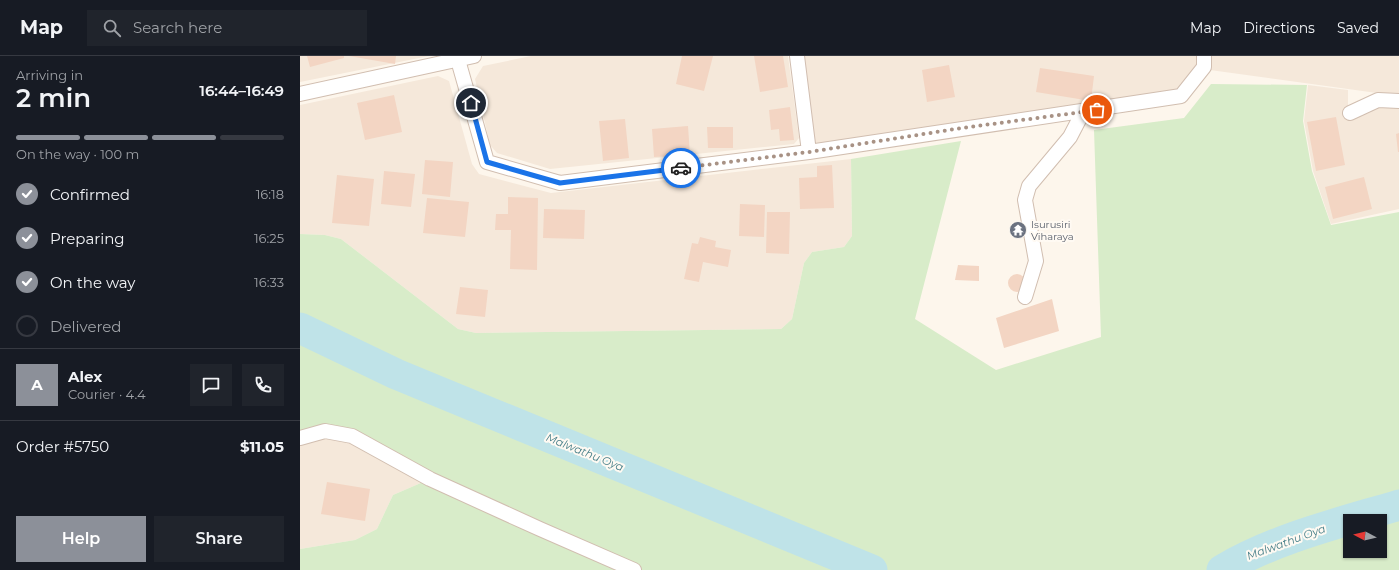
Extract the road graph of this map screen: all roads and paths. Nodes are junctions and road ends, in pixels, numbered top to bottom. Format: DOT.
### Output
graph roads {
  1 [pos="474,56"];
  2 [pos="797,56"];
  3 [pos="1204,56"];
  4 [pos="458,60"];
  5 [pos="300,94"];
  6 [pos="1399,101"];
  7 [pos="1084,112"];
  8 [pos="1350,114"];
  9 [pos="809,152"];
  10 [pos="1025,296"];
  11 [pos="300,438"];
  12 [pos="634,570"];
  1 -- 4 [label="street"];
  2 -- 9 [label="street"];
  3 -- 7 [label="street"];
  4 -- 5 [label="street"];
  4 -- 9 [label="street"];
  6 -- 8 [label="street"];
  7 -- 9 [label="street"];
  7 -- 10 [label="street"];
  11 -- 12 [label="street"];
}
